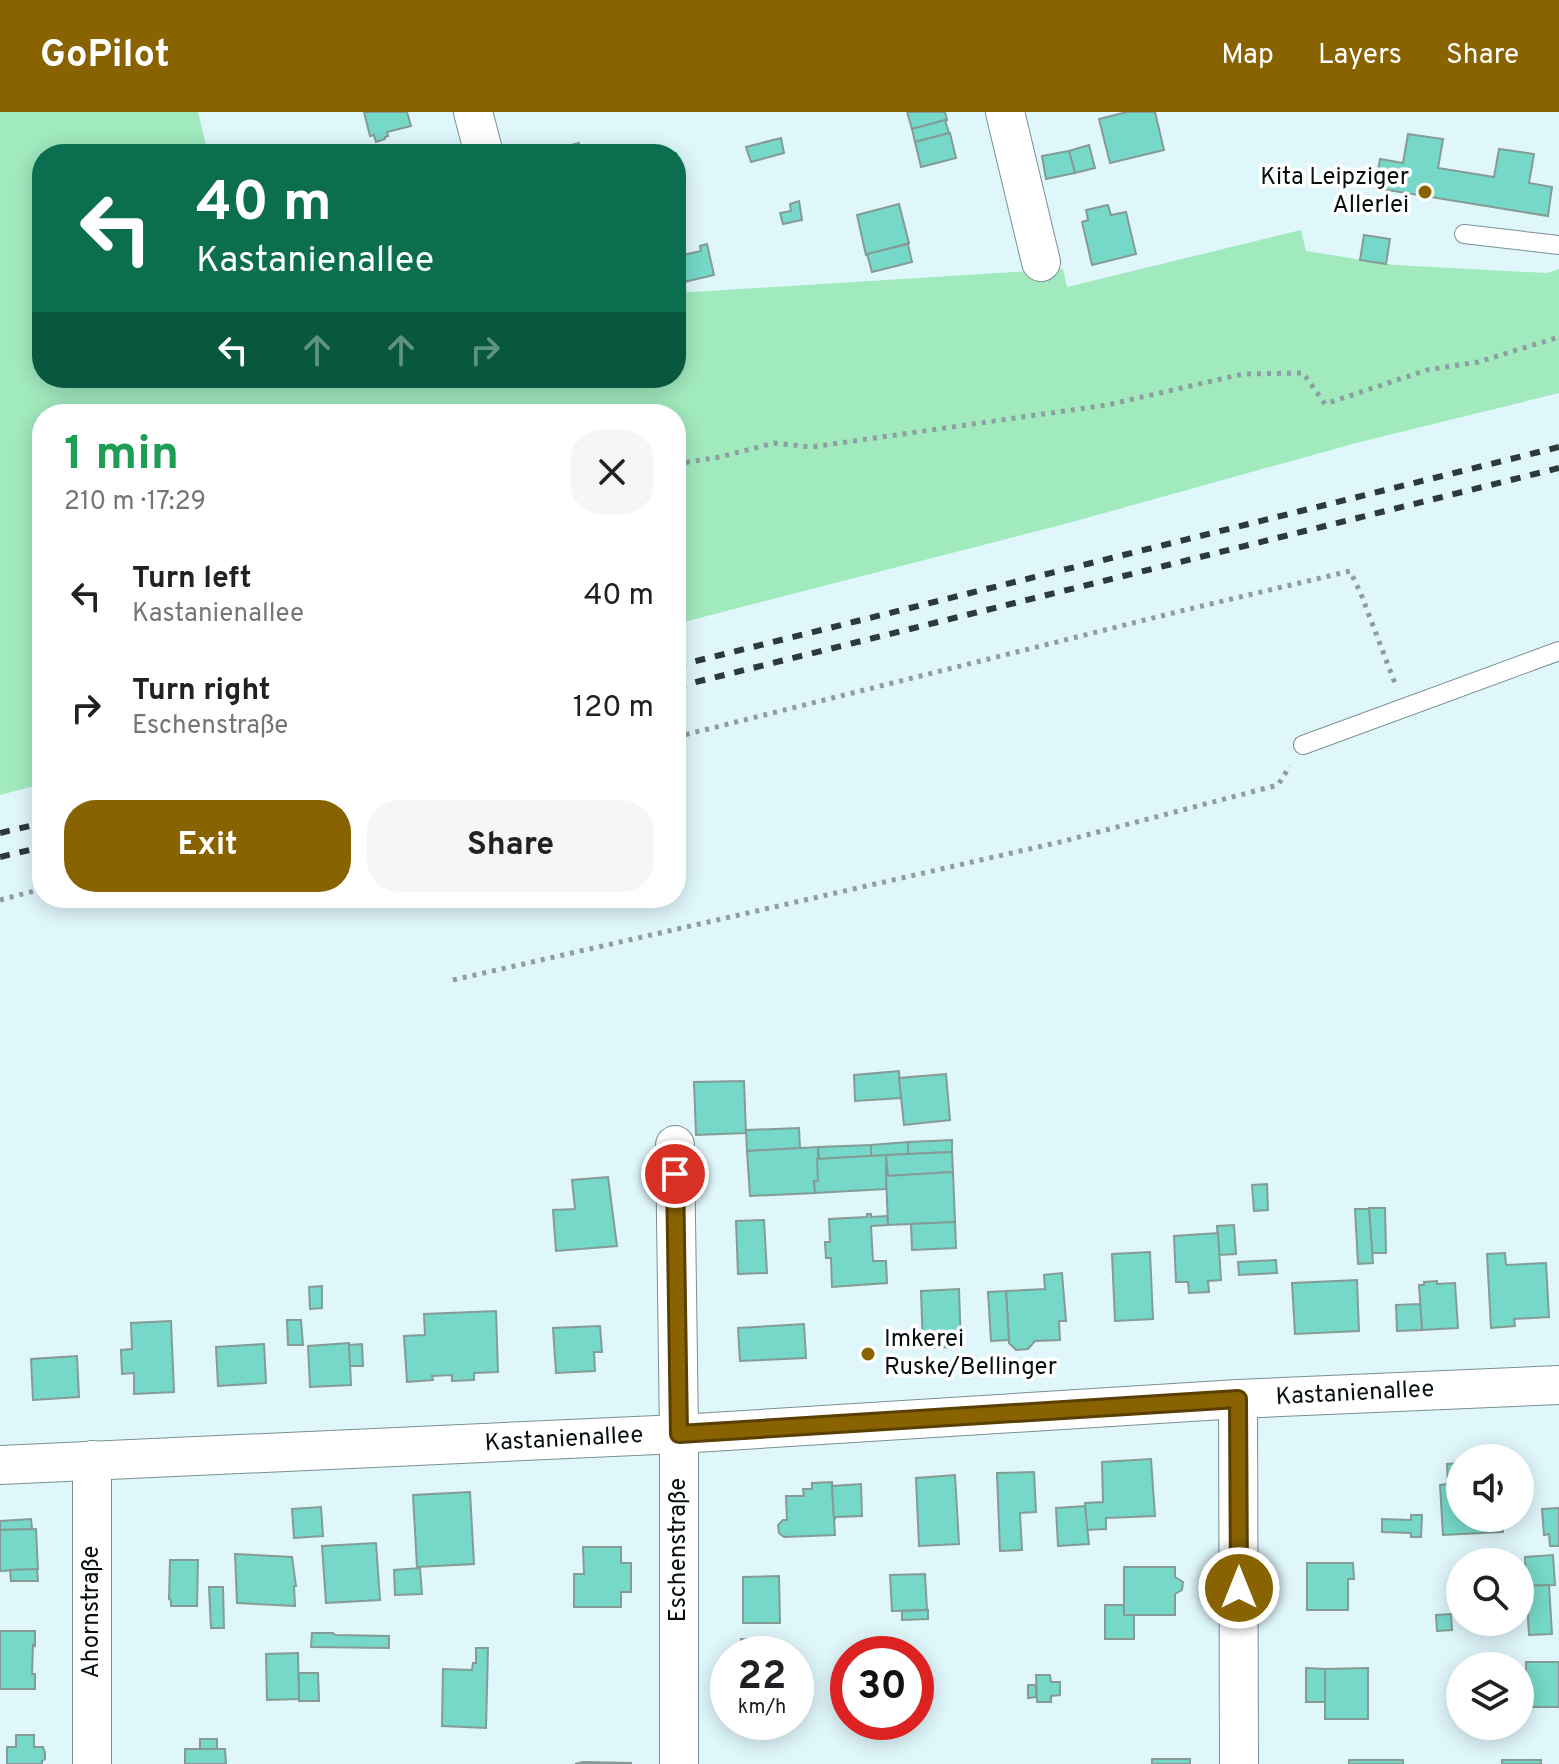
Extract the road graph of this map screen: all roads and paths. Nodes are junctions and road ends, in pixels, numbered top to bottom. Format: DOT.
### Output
graph roads {
  1 [pos="473,112"];
  2 [pos="1005,112"];
  3 [pos="481,144"];
  4 [pos="1464,234"];
  5 [pos="1559,245"];
  6 [pos="1041,262"];
  7 [pos="1559,337"];
  8 [pos="686,462"];
  9 [pos="1559,651"];
  10 [pos="1404,708"];
  11 [pos="686,735"];
  12 [pos="1303,745"];
  13 [pos="32,892"];
  14 [pos="0,900"];
  15 [pos="453,980"];
  16 [pos="675,1145"];
  17 [pos="1559,1385"];
  18 [pos="1238,1399"];
  19 [pos="679,1434"];
  20 [pos="92,1460"];
  21 [pos="0,1465"];
  22 [pos="92,1764"];
  23 [pos="679,1764"];
  24 [pos="1239,1764"];
  1 -- 3 [label="street"];
  2 -- 6 [label="street"];
  4 -- 5 [label="lane"];
  7 -- 8 [label="path"];
  9 -- 10 [label="lane"];
  10 -- 11 [label="path"];
  10 -- 12 [label="lane"];
  12 -- 15 [label="path"];
  13 -- 14 [label="path"];
  16 -- 19 [label="street, Eschenstraße"];
  17 -- 18 [label="street, Kastanienallee"];
  18 -- 19 [label="street, Kastanienallee"];
  18 -- 24 [label="street"];
  19 -- 20 [label="street, Kastanienallee"];
  19 -- 23 [label="street, Eschenstraße"];
  20 -- 21 [label="street, Kastanienallee"];
  20 -- 22 [label="street, Ahornstraße"];
}
